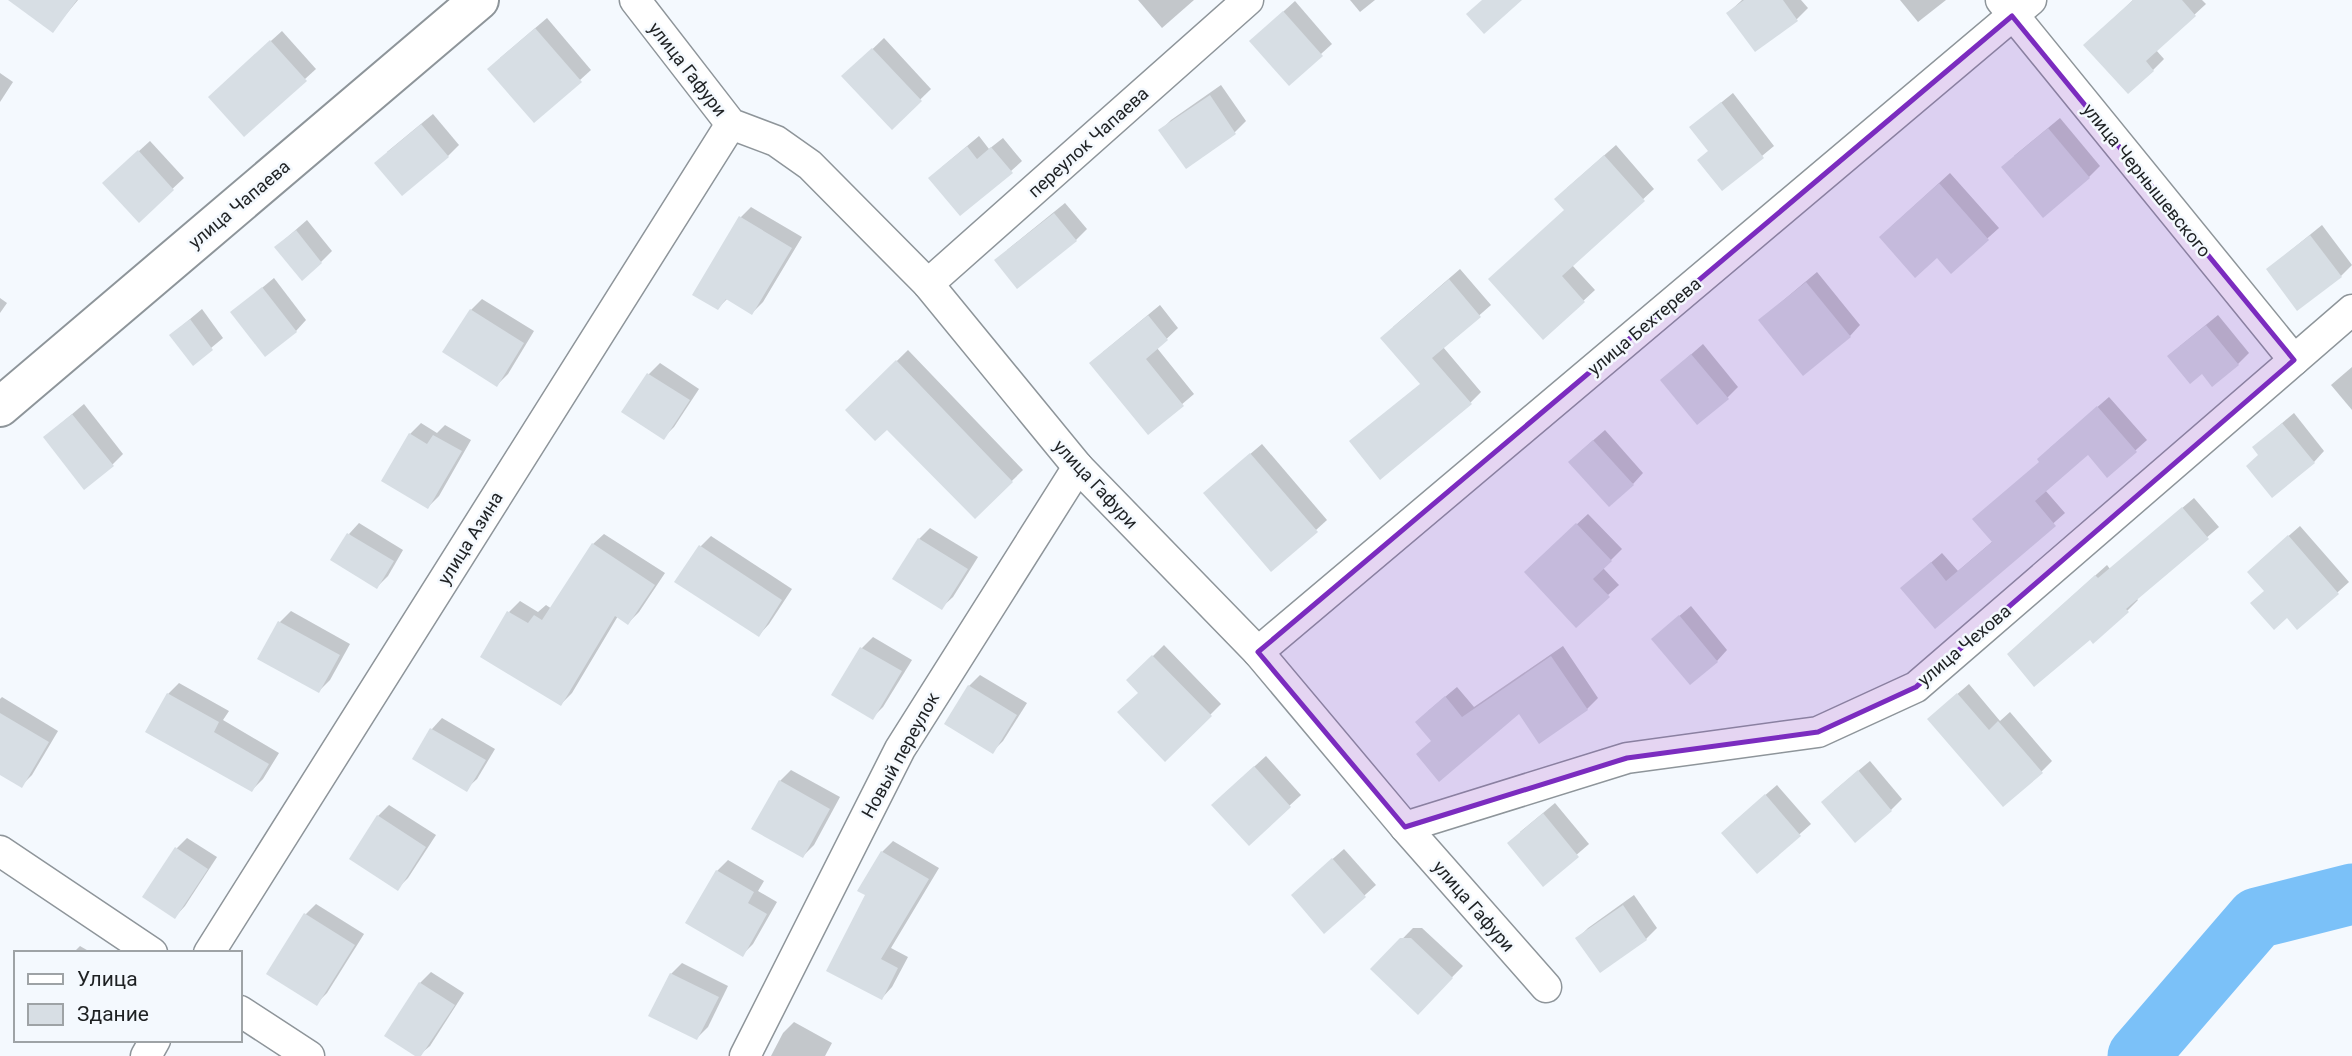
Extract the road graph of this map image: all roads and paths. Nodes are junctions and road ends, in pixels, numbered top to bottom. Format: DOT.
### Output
graph roads {
  1 [pos="479,0"];
  2 [pos="635,0"];
  3 [pos="1248,0"];
  4 [pos="2014,5"];
  5 [pos="731,124"];
  6 [pos="928,284"];
  7 [pos="2352,310"];
  8 [pos="2294,360"];
  9 [pos="0,407"];
  10 [pos="1078,467"];
  11 [pos="1258,652"];
  12 [pos="1405,827"];
  13 [pos="0,850"];
  14 [pos="149,951"];
  15 [pos="210,951"];
  16 [pos="1546,987"];
  17 [pos="242,1012"];
  18 [pos="309,1056"];
  19 [pos="745,1056"];
  1 -- 9 [label="street, улица Чапаева"];
  2 -- 5 [label="street, улица Гафури"];
  3 -- 6 [label="street, переулок Чапаева"];
  4 -- 8 [label="street, улица Чернышевского"];
  4 -- 11 [label="street, улица Бехтерева"];
  5 -- 6 [label="street, улица Гафури"];
  5 -- 15 [label="street, улица Азина"];
  6 -- 10 [label="street, улица Гафури"];
  7 -- 8 [label="street, улица Чехова"];
  8 -- 12 [label="street, улица Чехова"];
  10 -- 11 [label="street, улица Гафури"];
  10 -- 19 [label="street, Новый переулок"];
  11 -- 12 [label="street, улица Гафури"];
  12 -- 16 [label="street, улица Гафури"];
  13 -- 14 [label="street"];
  17 -- 18 [label="street"];
}
